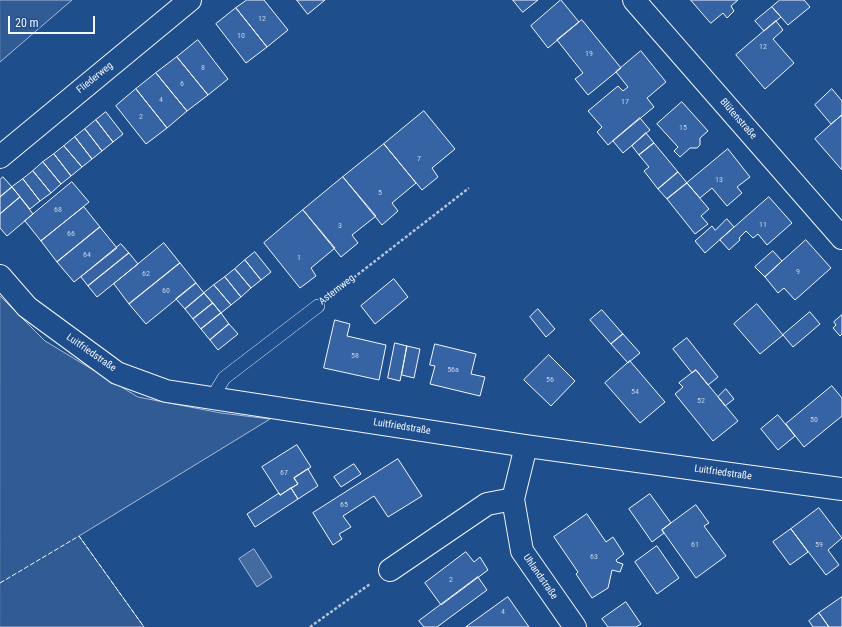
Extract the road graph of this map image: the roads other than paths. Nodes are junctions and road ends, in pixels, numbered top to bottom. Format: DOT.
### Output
graph roads {
  1 [pos="190,0"];
  2 [pos="634,0"];
  3 [pos="0,157"];
  4 [pos="842,238"];
  5 [pos="0,276"];
  6 [pos="318,306"];
  7 [pos="212,398"];
  8 [pos="526,446"];
  9 [pos="842,489"];
  10 [pos="513,499"];
  11 [pos="390,570"];
  12 [pos="574,627"];
  1 -- 3 [label="street, Fliederweg"];
  2 -- 4 [label="street, Blütenstraße"];
  5 -- 7 [label="street, Luitfriedstraße"];
  6 -- 7 [label="lane, Asternweg"];
  7 -- 8 [label="street, Luitfriedstraße"];
  8 -- 9 [label="street, Luitfriedstraße"];
  8 -- 10 [label="street, Uhlandstraße"];
  10 -- 11 [label="street"];
  10 -- 12 [label="street, Uhlandstraße"];
}
